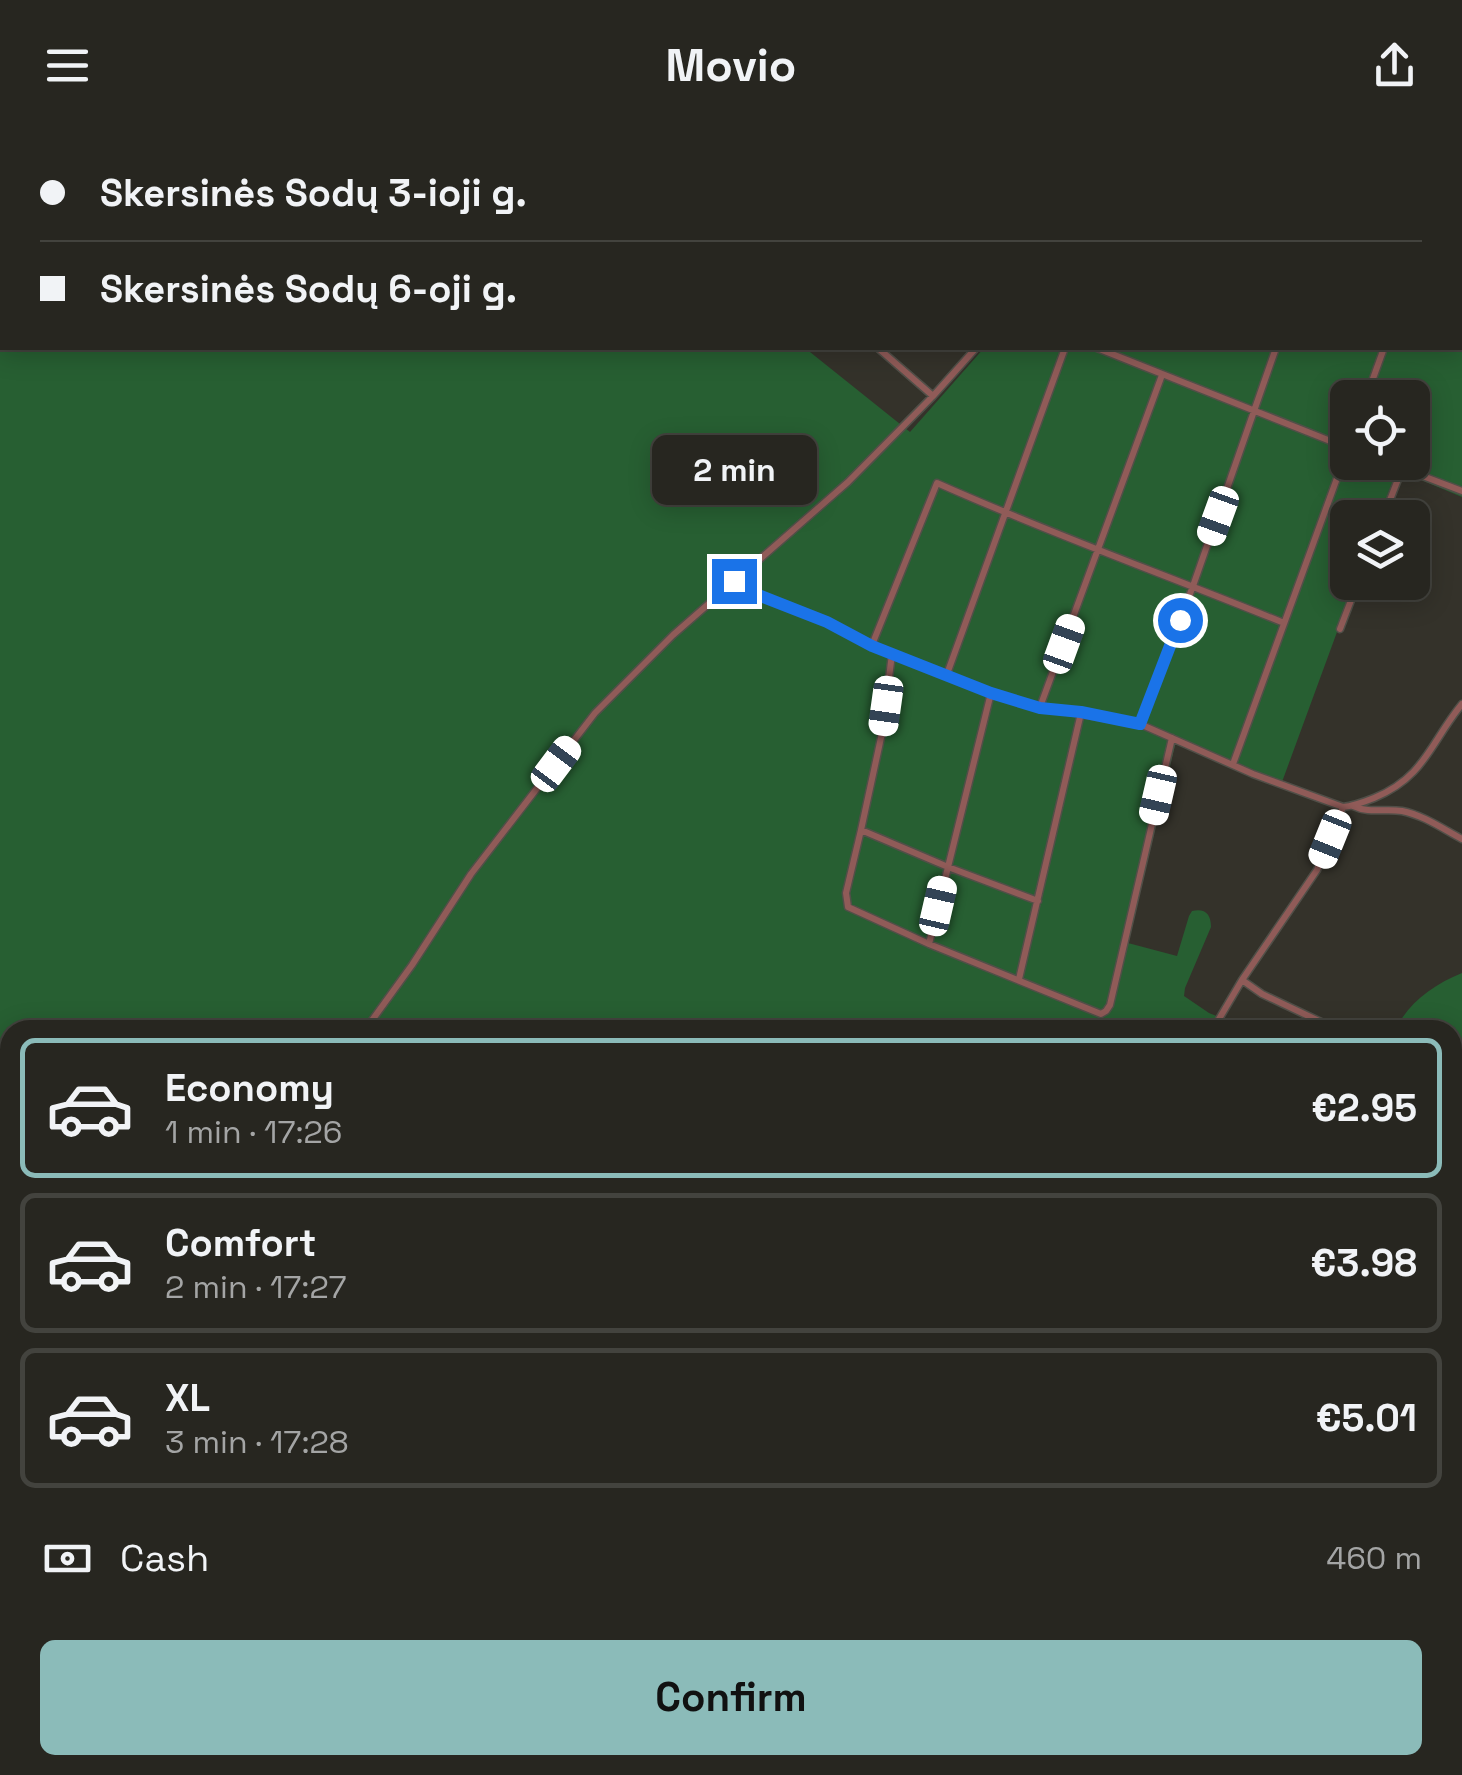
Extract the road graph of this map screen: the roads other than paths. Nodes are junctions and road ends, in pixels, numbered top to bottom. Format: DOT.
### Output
graph roads {
  1 [pos="880,350"];
  2 [pos="974,350"];
  3 [pos="1064,350"];
  4 [pos="1102,350"];
  5 [pos="1275,350"];
  6 [pos="1383,350"];
  7 [pos="1162,375"];
  8 [pos="1372,380"];
  9 [pos="934,396"];
  10 [pos="1255,412"];
  11 [pos="1330,441"];
  12 [pos="1430,478"];
  13 [pos="1336,480"];
  14 [pos="1462,490"];
  15 [pos="1006,514"];
  16 [pos="1099,548"];
  17 [pos="734,581"];
  18 [pos="1193,586"];
  19 [pos="1351,600"];
  20 [pos="1284,623"];
  21 [pos="1340,629"];
  22 [pos="872,646"];
  23 [pos="892,654"];
  24 [pos="947,674"];
  25 [pos="991,693"];
  26 [pos="1462,704"];
  27 [pos="1040,708"];
  28 [pos="1081,712"];
  29 [pos="1140,724"];
  30 [pos="1172,738"];
  31 [pos="1233,764"];
  32 [pos="1354,806"];
  33 [pos="1343,807"];
  34 [pos="861,830"];
  35 [pos="1462,838"];
  36 [pos="948,867"];
  37 [pos="1038,901"];
  38 [pos="929,944"];
  39 [pos="1019,980"];
  40 [pos="1242,980"];
  41 [pos="372,1020"];
  42 [pos="1218,1020"];
  43 [pos="1317,1020"];
  1 -- 9 [label="street"];
  2 -- 9 [label="street"];
  3 -- 15 [label="street"];
  4 -- 7 [label="street"];
  5 -- 10 [label="street"];
  6 -- 8 [label="street"];
  7 -- 10 [label="street"];
  7 -- 16 [label="street"];
  9 -- 17 [label="street"];
  10 -- 11 [label="street"];
  10 -- 18 [label="street"];
  12 -- 14 [label="street"];
  13 -- 20 [label="street"];
  15 -- 16 [label="street"];
  15 -- 22 [label="street"];
  15 -- 24 [label="street"];
  16 -- 18 [label="street"];
  16 -- 27 [label="street"];
  17 -- 22 [label="street"];
  17 -- 41 [label="street"];
  18 -- 20 [label="street"];
  18 -- 29 [label="street"];
  19 -- 21 [label="street"];
  20 -- 31 [label="street"];
  22 -- 23 [label="street"];
  23 -- 24 [label="street"];
  23 -- 34 [label="street"];
  24 -- 25 [label="street"];
  25 -- 27 [label="street"];
  25 -- 36 [label="street"];
  26 -- 32 [label="street"];
  27 -- 28 [label="street"];
  28 -- 29 [label="street"];
  28 -- 37 [label="street"];
  29 -- 30 [label="street"];
  30 -- 31 [label="street"];
  30 -- 39 [label="street"];
  31 -- 33 [label="street"];
  32 -- 33 [label="street"];
  32 -- 35 [label="street"];
  33 -- 40 [label="street"];
  34 -- 36 [label="street"];
  34 -- 38 [label="street"];
  36 -- 37 [label="street"];
  36 -- 38 [label="street"];
  37 -- 39 [label="street"];
  38 -- 39 [label="street"];
  40 -- 42 [label="street"];
  40 -- 43 [label="street"];
}
